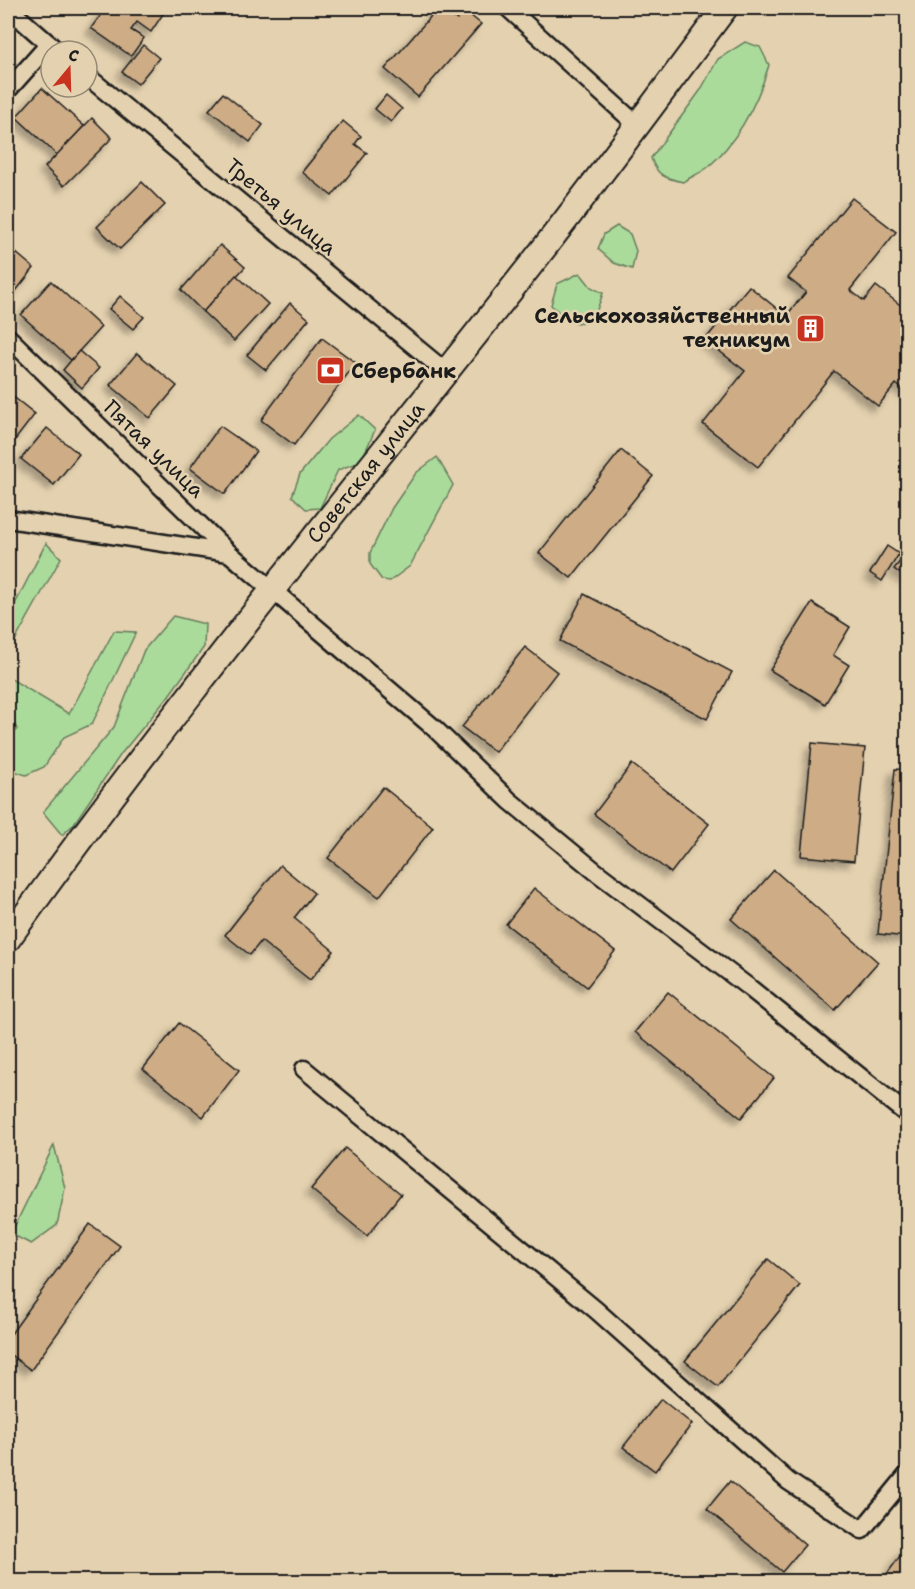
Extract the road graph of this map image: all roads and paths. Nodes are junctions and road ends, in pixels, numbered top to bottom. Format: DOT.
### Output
graph roads {
  1 [pos="8,8"];
  2 [pos="508,8"];
  3 [pos="725,8"];
  4 [pos="43,39"];
  5 [pos="39,61"];
  6 [pos="99,86"];
  7 [pos="8,90"];
  8 [pos="637,125"];
  9 [pos="8,337"];
  10 [pos="446,372"];
  11 [pos="8,519"];
  12 [pos="229,553"];
  13 [pos="272,590"];
  14 [pos="8,939"];
  15 [pos="304,1069"];
  16 [pos="908,1115"];
  17 [pos="908,1474"];
  1 -- 4 [label="street"];
  2 -- 8 [label="street"];
  3 -- 8 [label="main road, Советская улица"];
  5 -- 7 [label="street"];
  6 -- 10 [label="street, Третья улица"];
  8 -- 10 [label="main road, Советская улица"];
  9 -- 12 [label="street, Пятая улица"];
  10 -- 13 [label="main road, Советская улица"];
  11 -- 12 [label="street"];
  12 -- 13 [label="street, Пятая улица"];
  13 -- 14 [label="main road, Советская улица"];
  13 -- 16 [label="street, Пятая улица"];
  15 -- 17 [label="street"];
}
